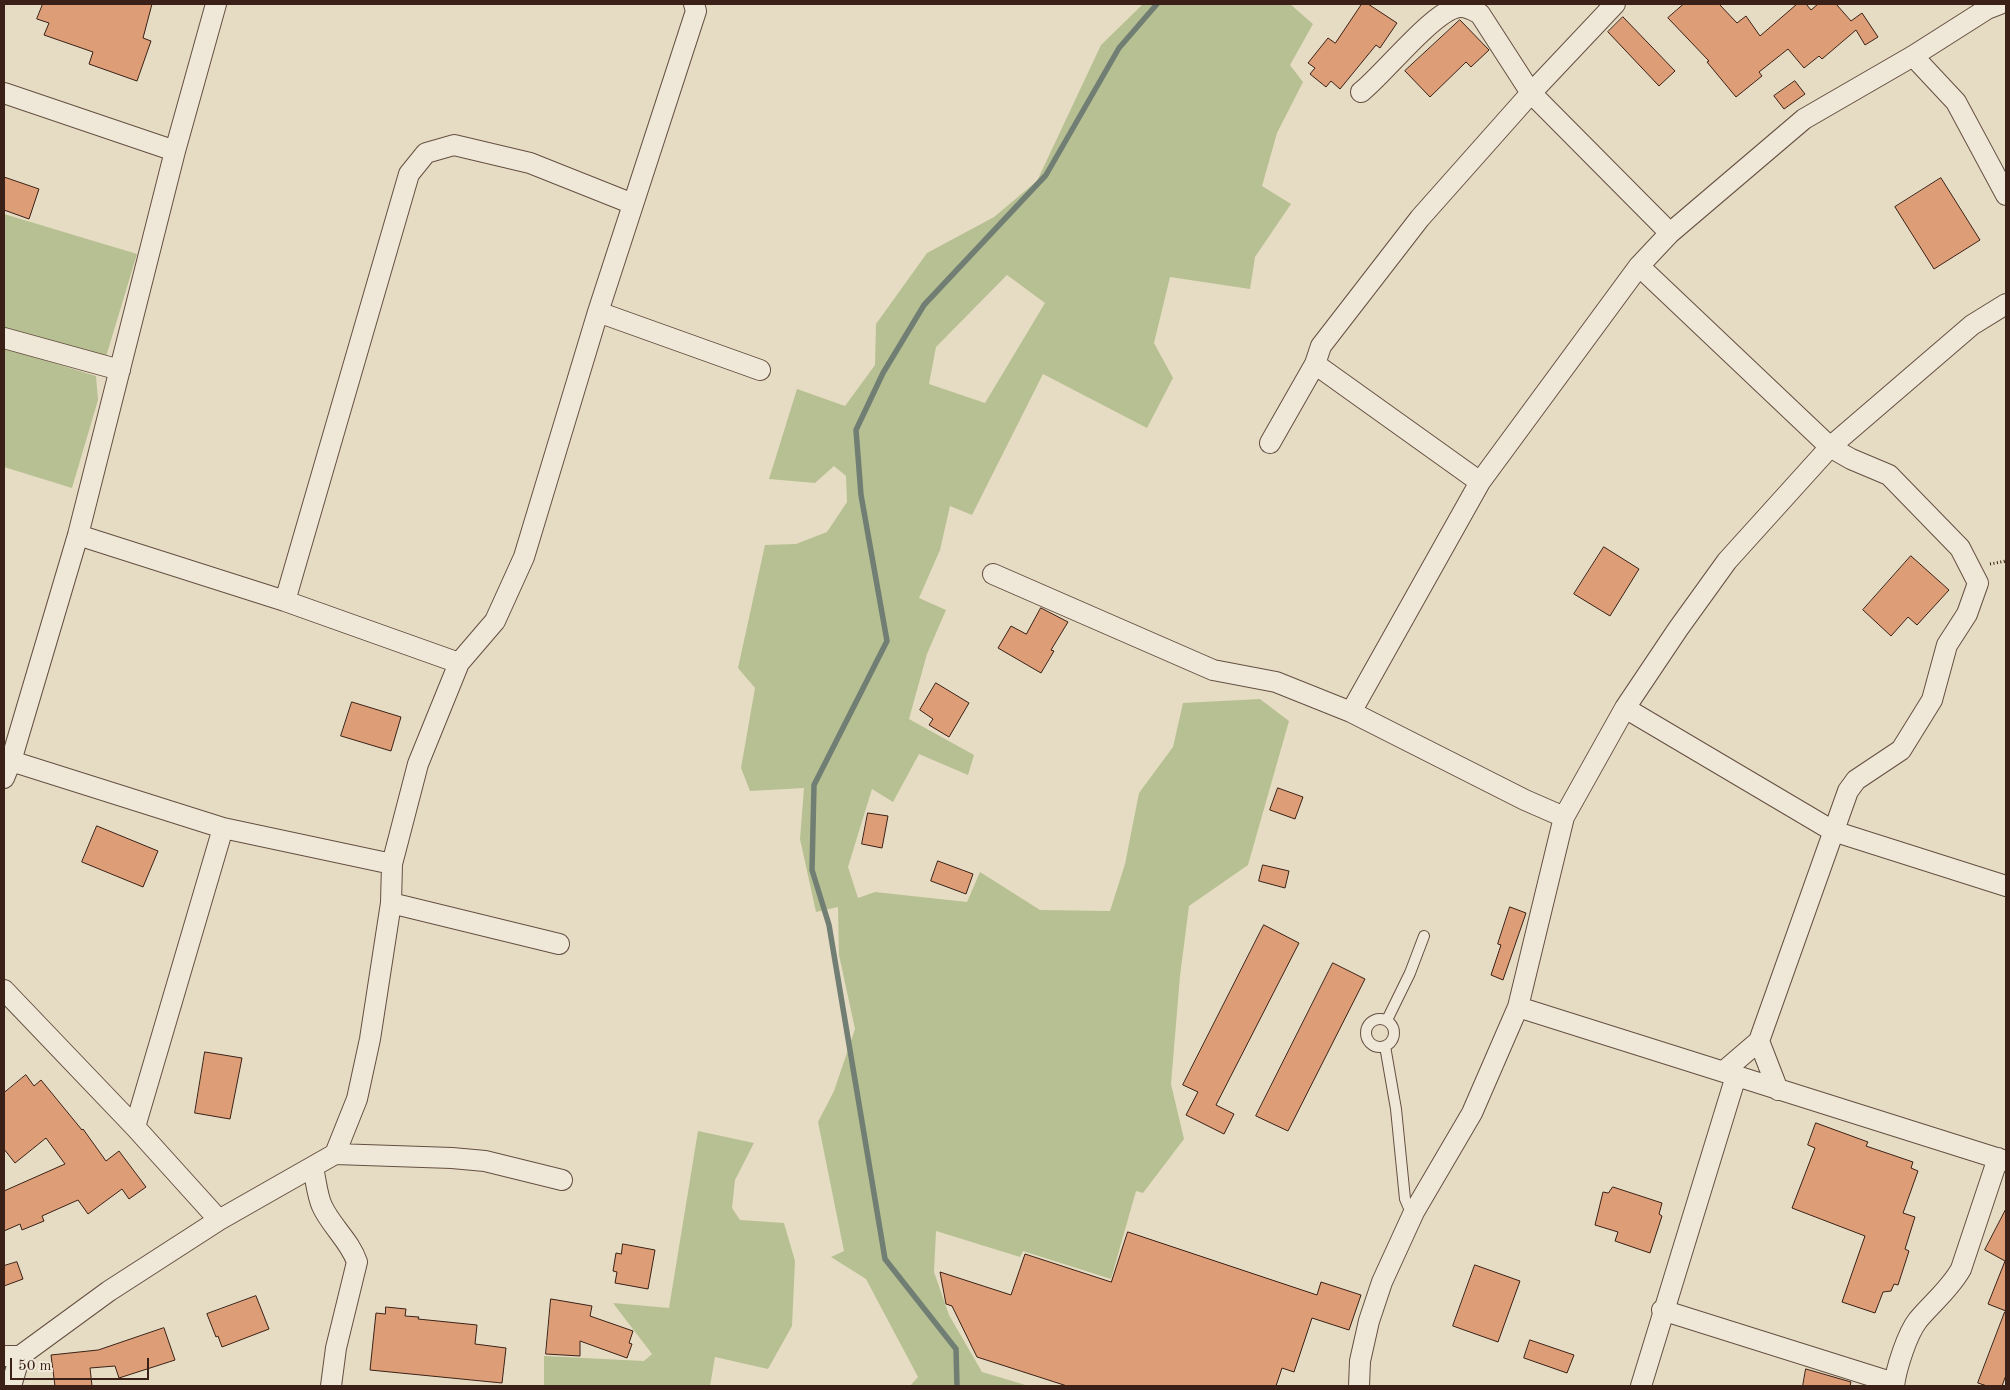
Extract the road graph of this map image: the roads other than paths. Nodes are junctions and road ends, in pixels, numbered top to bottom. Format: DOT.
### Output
graph roads {
  1 [pos="216,4"];
  2 [pos="694,4"];
  3 [pos="1615,4"];
  4 [pos="2000,4"];
  5 [pos="1914,56"];
  6 [pos="1361,92"];
  7 [pos="4,93"];
  8 [pos="1531,93"];
  9 [pos="175,151"];
  10 [pos="2006,195"];
  11 [pos="633,204"];
  12 [pos="1670,232"];
  13 [pos="1639,266"];
  14 [pos="2006,304"];
  15 [pos="598,312"];
  16 [pos="4,338"];
  17 [pos="1315,364"];
  18 [pos="120,370"];
  19 [pos="760,370"];
  20 [pos="1270,443"];
  21 [pos="1830,447"];
  22 [pos="1480,482"];
  23 [pos="78,535"];
  24 [pos="992,574"];
  25 [pos="285,601"];
  26 [pos="459,664"];
  27 [pos="1625,708"];
  28 [pos="1351,712"];
  29 [pos="8,769"];
  30 [pos="1564,817"];
  31 [pos="223,828"];
  32 [pos="1833,831"];
  33 [pos="392,864"];
  34 [pos="2006,886"];
  35 [pos="390,904"];
  36 [pos="1424,936"];
  37 [pos="559,944"];
  38 [pos="4,990"];
  39 [pos="1518,1007"];
  40 [pos="1387,1020"];
  41 [pos="1760,1041"];
  42 [pos="1385,1046"];
  43 [pos="1730,1073"];
  44 [pos="1778,1090"];
  45 [pos="135,1128"];
  46 [pos="335,1154"];
  47 [pos="2002,1160"];
  48 [pos="313,1168"];
  49 [pos="562,1180"];
  50 [pos="1414,1212"];
  51 [pos="219,1220"];
  52 [pos="1662,1310"];
  53 [pos="12,1356"];
  54 [pos="1894,1385"];
  55 [pos="11,1386"];
  56 [pos="330,1386"];
  57 [pos="1359,1386"];
  58 [pos="1641,1386"];
  1 -- 9 [label="street"];
  2 -- 11 [label="street"];
  3 -- 8 [label="street"];
  4 -- 5 [label="street"];
  5 -- 10 [label="street"];
  5 -- 12 [label="street"];
  6 -- 8 [label="street"];
  7 -- 9 [label="street"];
  8 -- 12 [label="street"];
  8 -- 17 [label="street"];
  9 -- 18 [label="street"];
  11 -- 15 [label="street"];
  11 -- 25 [label="street"];
  12 -- 13 [label="street"];
  13 -- 21 [label="street"];
  13 -- 22 [label="street"];
  14 -- 21 [label="street"];
  15 -- 19 [label="street"];
  15 -- 26 [label="street"];
  16 -- 18 [label="street"];
  17 -- 20 [label="street"];
  17 -- 22 [label="street"];
  18 -- 23 [label="street"];
  21 -- 27 [label="street"];
  21 -- 32 [label="street"];
  22 -- 28 [label="street"];
  23 -- 25 [label="street"];
  23 -- 29 [label="street"];
  24 -- 28 [label="street"];
  25 -- 26 [label="street"];
  26 -- 33 [label="street"];
  27 -- 30 [label="street"];
  27 -- 32 [label="street"];
  28 -- 30 [label="street"];
  29 -- 31 [label="street"];
  30 -- 39 [label="street"];
  31 -- 33 [label="street"];
  31 -- 45 [label="street"];
  32 -- 34 [label="street"];
  32 -- 41 [label="street"];
  33 -- 35 [label="street"];
  35 -- 37 [label="street"];
  35 -- 46 [label="street"];
  36 -- 40 [label="lane"];
  38 -- 45 [label="street"];
  39 -- 43 [label="street"];
  39 -- 50 [label="street"];
  40 -- 42 [label="lane"];
  40 -- 42 [label="lane"];
  41 -- 43 [label="street"];
  41 -- 44 [label="street"];
  42 -- 50 [label="lane"];
  43 -- 44 [label="street"];
  43 -- 52 [label="street"];
  44 -- 47 [label="street"];
  45 -- 51 [label="street"];
  46 -- 48 [label="street"];
  46 -- 49 [label="street"];
  47 -- 54 [label="street"];
  48 -- 51 [label="street"];
  48 -- 56 [label="street"];
  50 -- 57 [label="street"];
  51 -- 53 [label="street"];
  52 -- 54 [label="street"];
  52 -- 58 [label="street"];
  53 -- 55 [label="street"];
}
